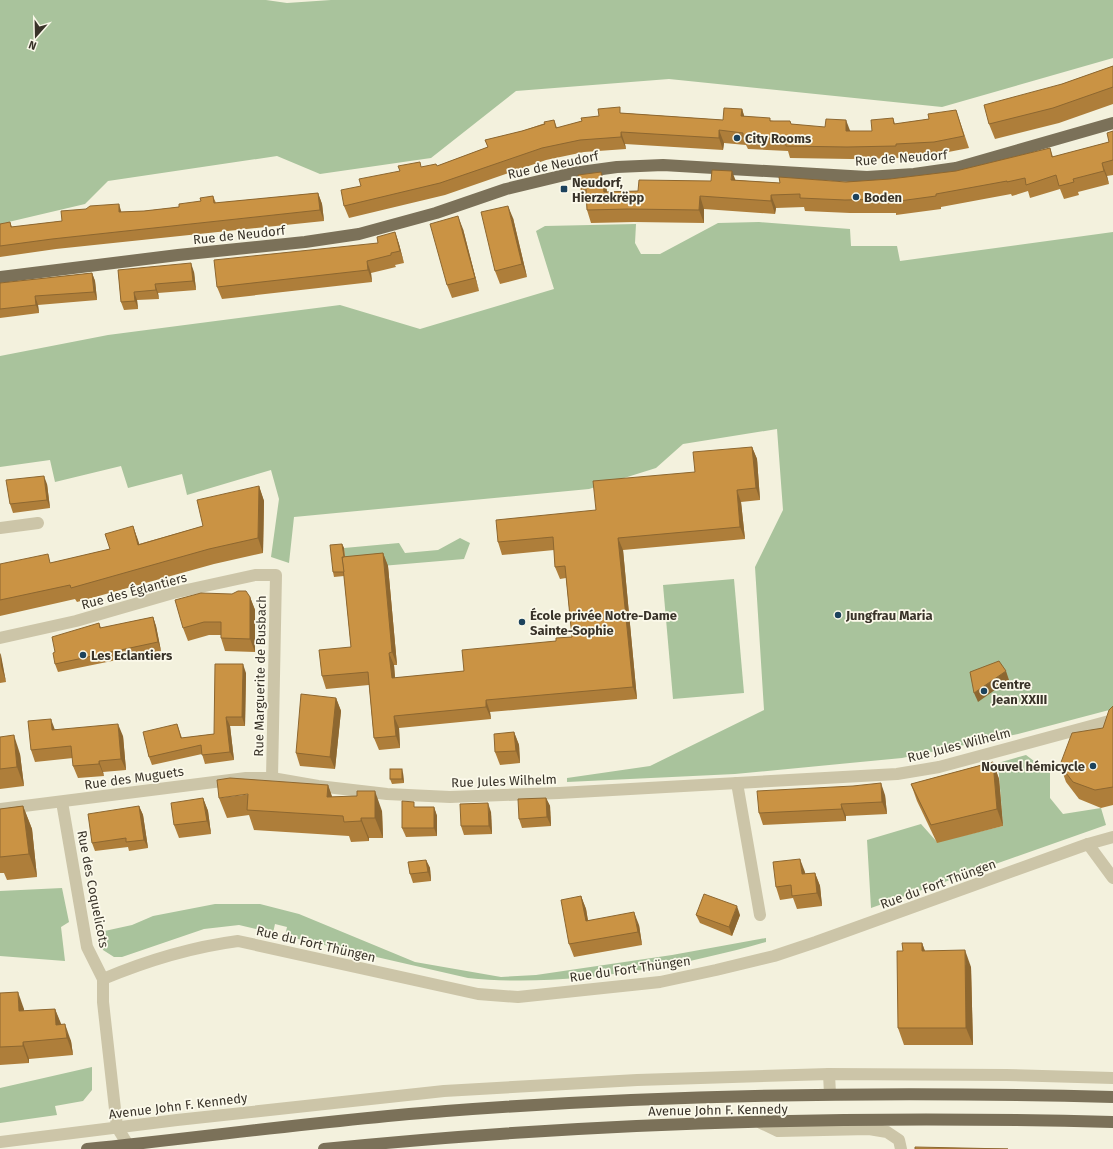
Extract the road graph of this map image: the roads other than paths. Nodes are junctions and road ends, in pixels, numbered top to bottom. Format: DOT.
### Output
graph roads {
  1 [pos="1113,123"];
  2 [pos="0,277"];
  3 [pos="38,523"];
  4 [pos="0,528"];
  5 [pos="276,575"];
  6 [pos="0,638"];
  7 [pos="1113,720"];
  8 [pos="272,778"];
  9 [pos="737,783"];
  10 [pos="62,802"];
  11 [pos="0,810"];
  12 [pos="1113,837"];
  13 [pos="1088,844"];
  14 [pos="1113,878"];
  15 [pos="760,915"];
  16 [pos="103,979"];
  17 [pos="829,1074"];
  18 [pos="1113,1078"];
  19 [pos="830,1094"];
  20 [pos="1113,1097"];
  21 [pos="360,1100"];
  22 [pos="376,1118"];
  23 [pos="1113,1122"];
  24 [pos="761,1123"];
  25 [pos="117,1127"];
  26 [pos="0,1142"];
  27 [pos="128,1145"];
  28 [pos="110,1146"];
  29 [pos="86,1149"];
  30 [pos="324,1149"];
  31 [pos="901,1149"];
  1 -- 2 [label="main road, Rue de Neudorf"];
  3 -- 4 [label="street"];
  5 -- 6 [label="street, Rue des Églantiers"];
  5 -- 8 [label="street, Rue Marguerite de Busbach"];
  7 -- 9 [label="street, Rue Jules Wilhelm"];
  8 -- 9 [label="street, Rue Jules Wilhelm"];
  8 -- 10 [label="street, Rue des Muguets"];
  9 -- 15 [label="street"];
  10 -- 11 [label="street, Rue des Muguets"];
  10 -- 16 [label="street, Rue des Coquelicots"];
  12 -- 13 [label="street, Rue du Fort Thüngen"];
  13 -- 14 [label="street"];
  13 -- 16 [label="street, Rue du Fort Thüngen"];
  16 -- 25 [label="street, Rue des Coquelicots"];
  17 -- 18 [label="street, Avenue John F. Kennedy"];
  17 -- 19 [label="street"];
  17 -- 21 [label="street, Avenue John F. Kennedy"];
  19 -- 20 [label="main road, Avenue John F. Kennedy"];
  19 -- 22 [label="main road, Avenue John F. Kennedy"];
  21 -- 22 [label="street"];
  21 -- 25 [label="street, Avenue John F. Kennedy"];
  22 -- 27 [label="main road, Avenue John F. Kennedy"];
  23 -- 24 [label="main road, Avenue John F. Kennedy"];
  24 -- 30 [label="main road, Avenue John F. Kennedy"];
  24 -- 31 [label="street"];
  25 -- 26 [label="street, Avenue John F. Kennedy"];
  25 -- 27 [label="street, Rue des Coquelicots"];
  25 -- 28 [label="street, Rue des Coquelicots"];
  27 -- 28 [label="main road, Avenue John F. Kennedy"];
  28 -- 29 [label="main road, Avenue John F. Kennedy"];
}
